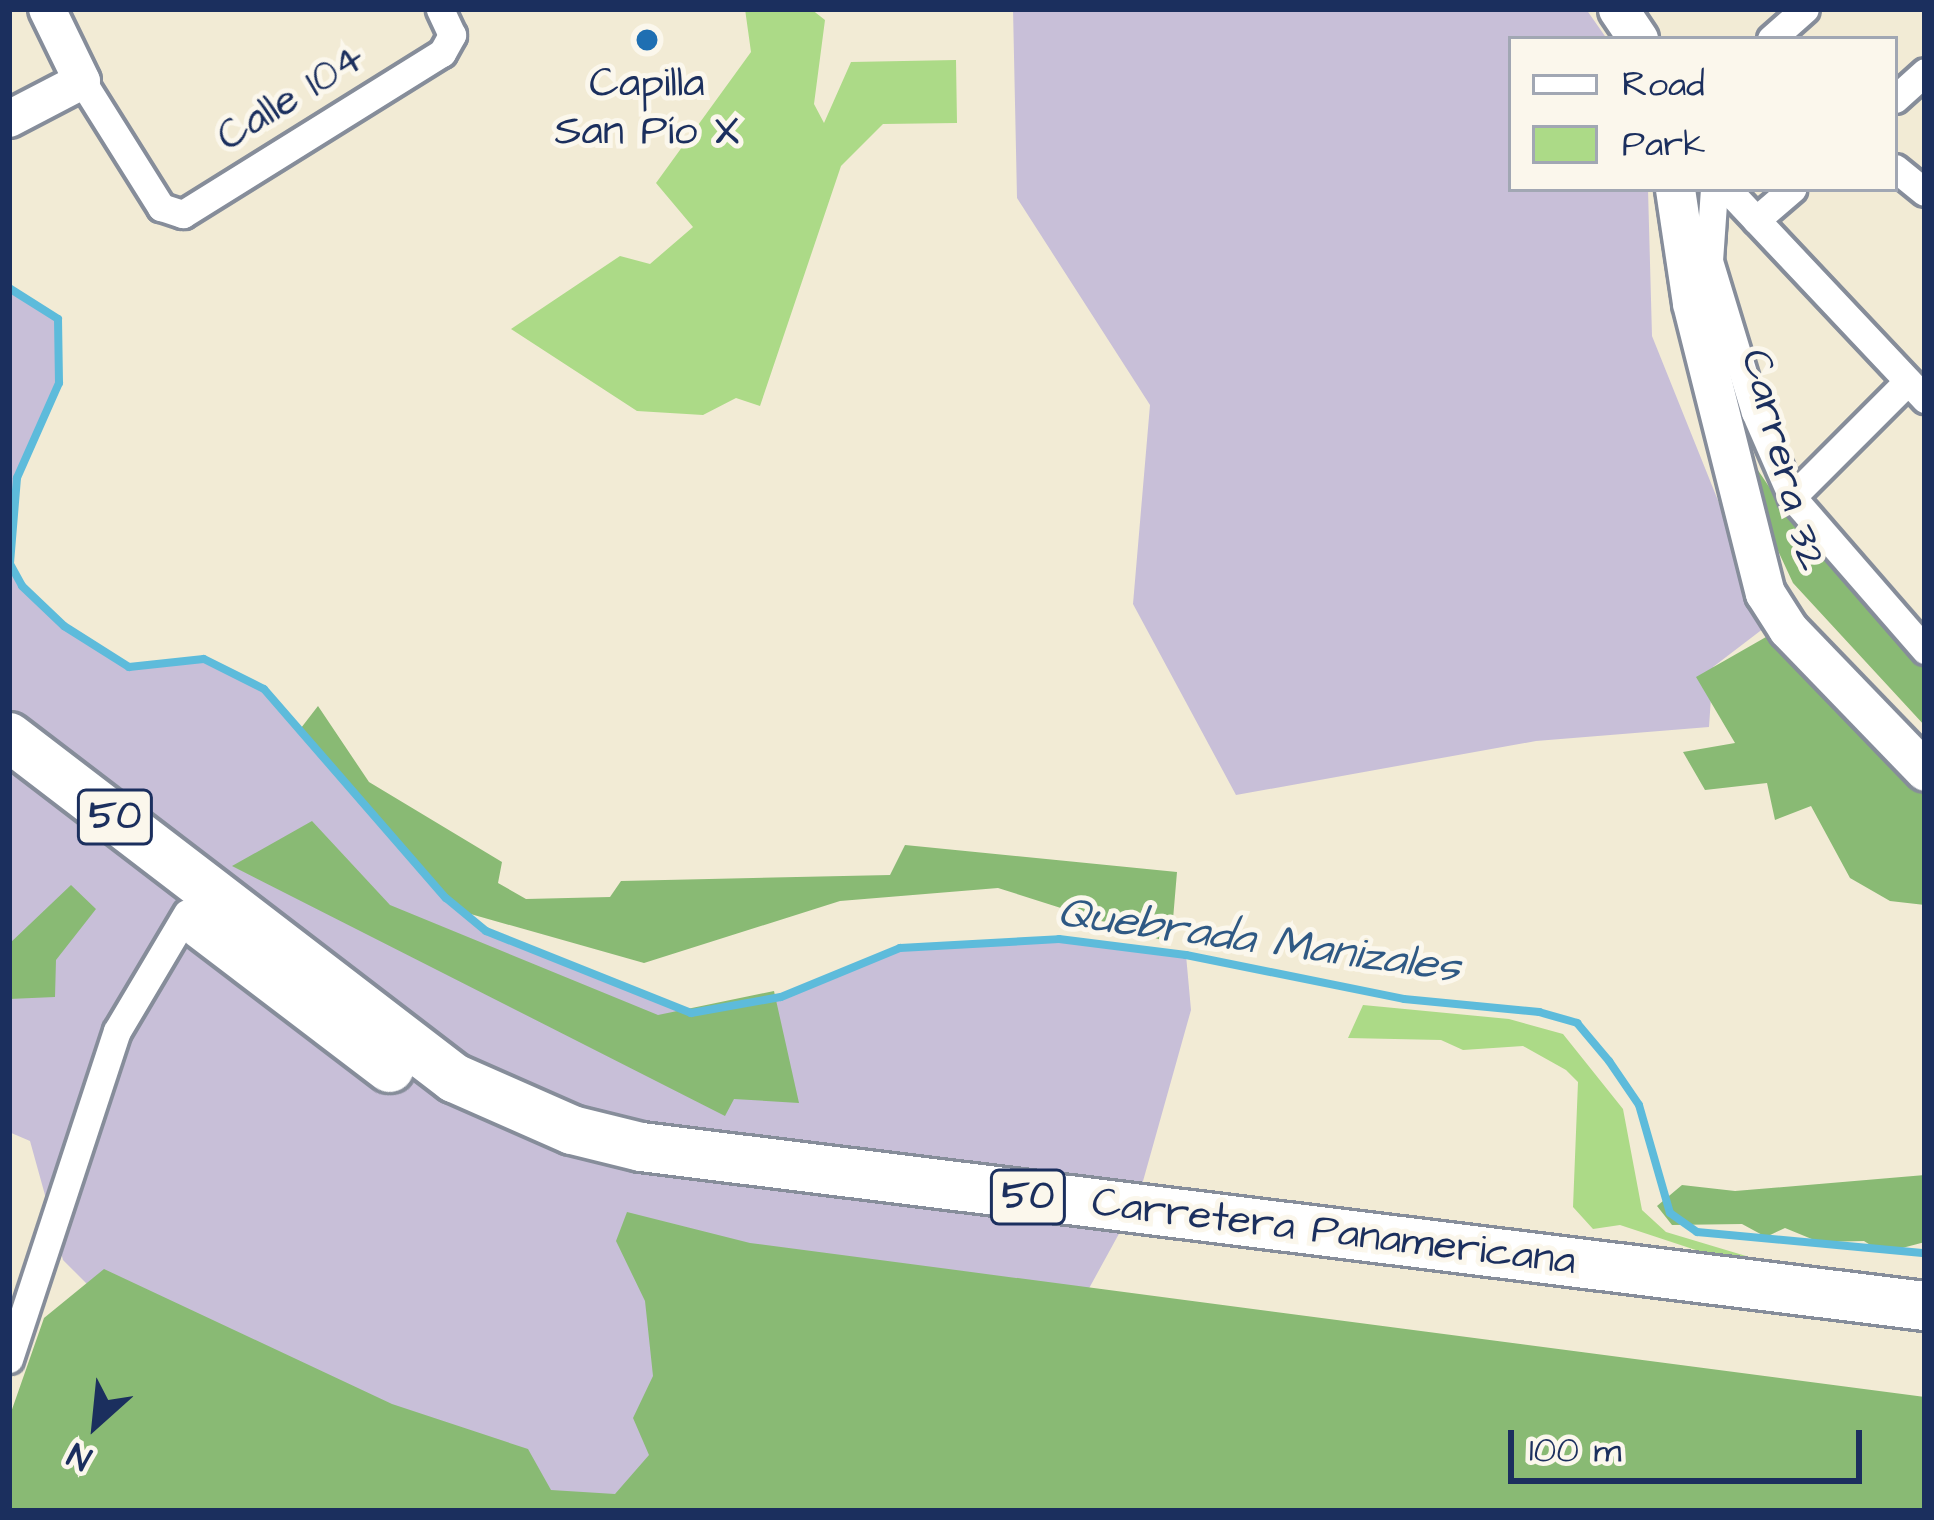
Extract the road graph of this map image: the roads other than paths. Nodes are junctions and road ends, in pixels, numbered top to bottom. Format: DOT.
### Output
graph roads {
  1 [pos="47,9"];
  2 [pos="440,9"];
  3 [pos="1805,9"];
  4 [pos="1775,36"];
  5 [pos="1925,72"];
  6 [pos="82,81"];
  7 [pos="1898,96"];
  8 [pos="9,118"];
  9 [pos="1898,170"];
  10 [pos="1675,192"];
  11 [pos="1714,192"];
  12 [pos="1730,192"];
  13 [pos="1789,192"];
  14 [pos="1925,192"];
  15 [pos="1756,220"];
  16 [pos="1916,391"];
  17 [pos="1792,496"];
  18 [pos="1925,650"];
  19 [pos="13,746"];
  20 [pos="1925,771"];
  21 [pos="187,913"];
  22 [pos="1925,1306"];
  23 [pos="1925,1338"];
  24 [pos="9,1359"];
  1 -- 6 [label="street"];
  2 -- 6 [label="street, Calle 104"];
  3 -- 4 [label="street"];
  5 -- 7 [label="street"];
  6 -- 8 [label="street"];
  9 -- 14 [label="street"];
  10 -- 20 [label="main road, Carrera 32"];
  11 -- 17 [label="street"];
  12 -- 15 [label="street"];
  13 -- 15 [label="street"];
  15 -- 16 [label="street"];
  16 -- 17 [label="street"];
  17 -- 18 [label="street"];
  19 -- 21 [label="highway, Carretera Panamericana / 50"];
  19 -- 22 [label="highway, Carretera Panamericana / 50"];
  21 -- 23 [label="highway, Carretera Panamericana / 50"];
  21 -- 24 [label="street"];
}
